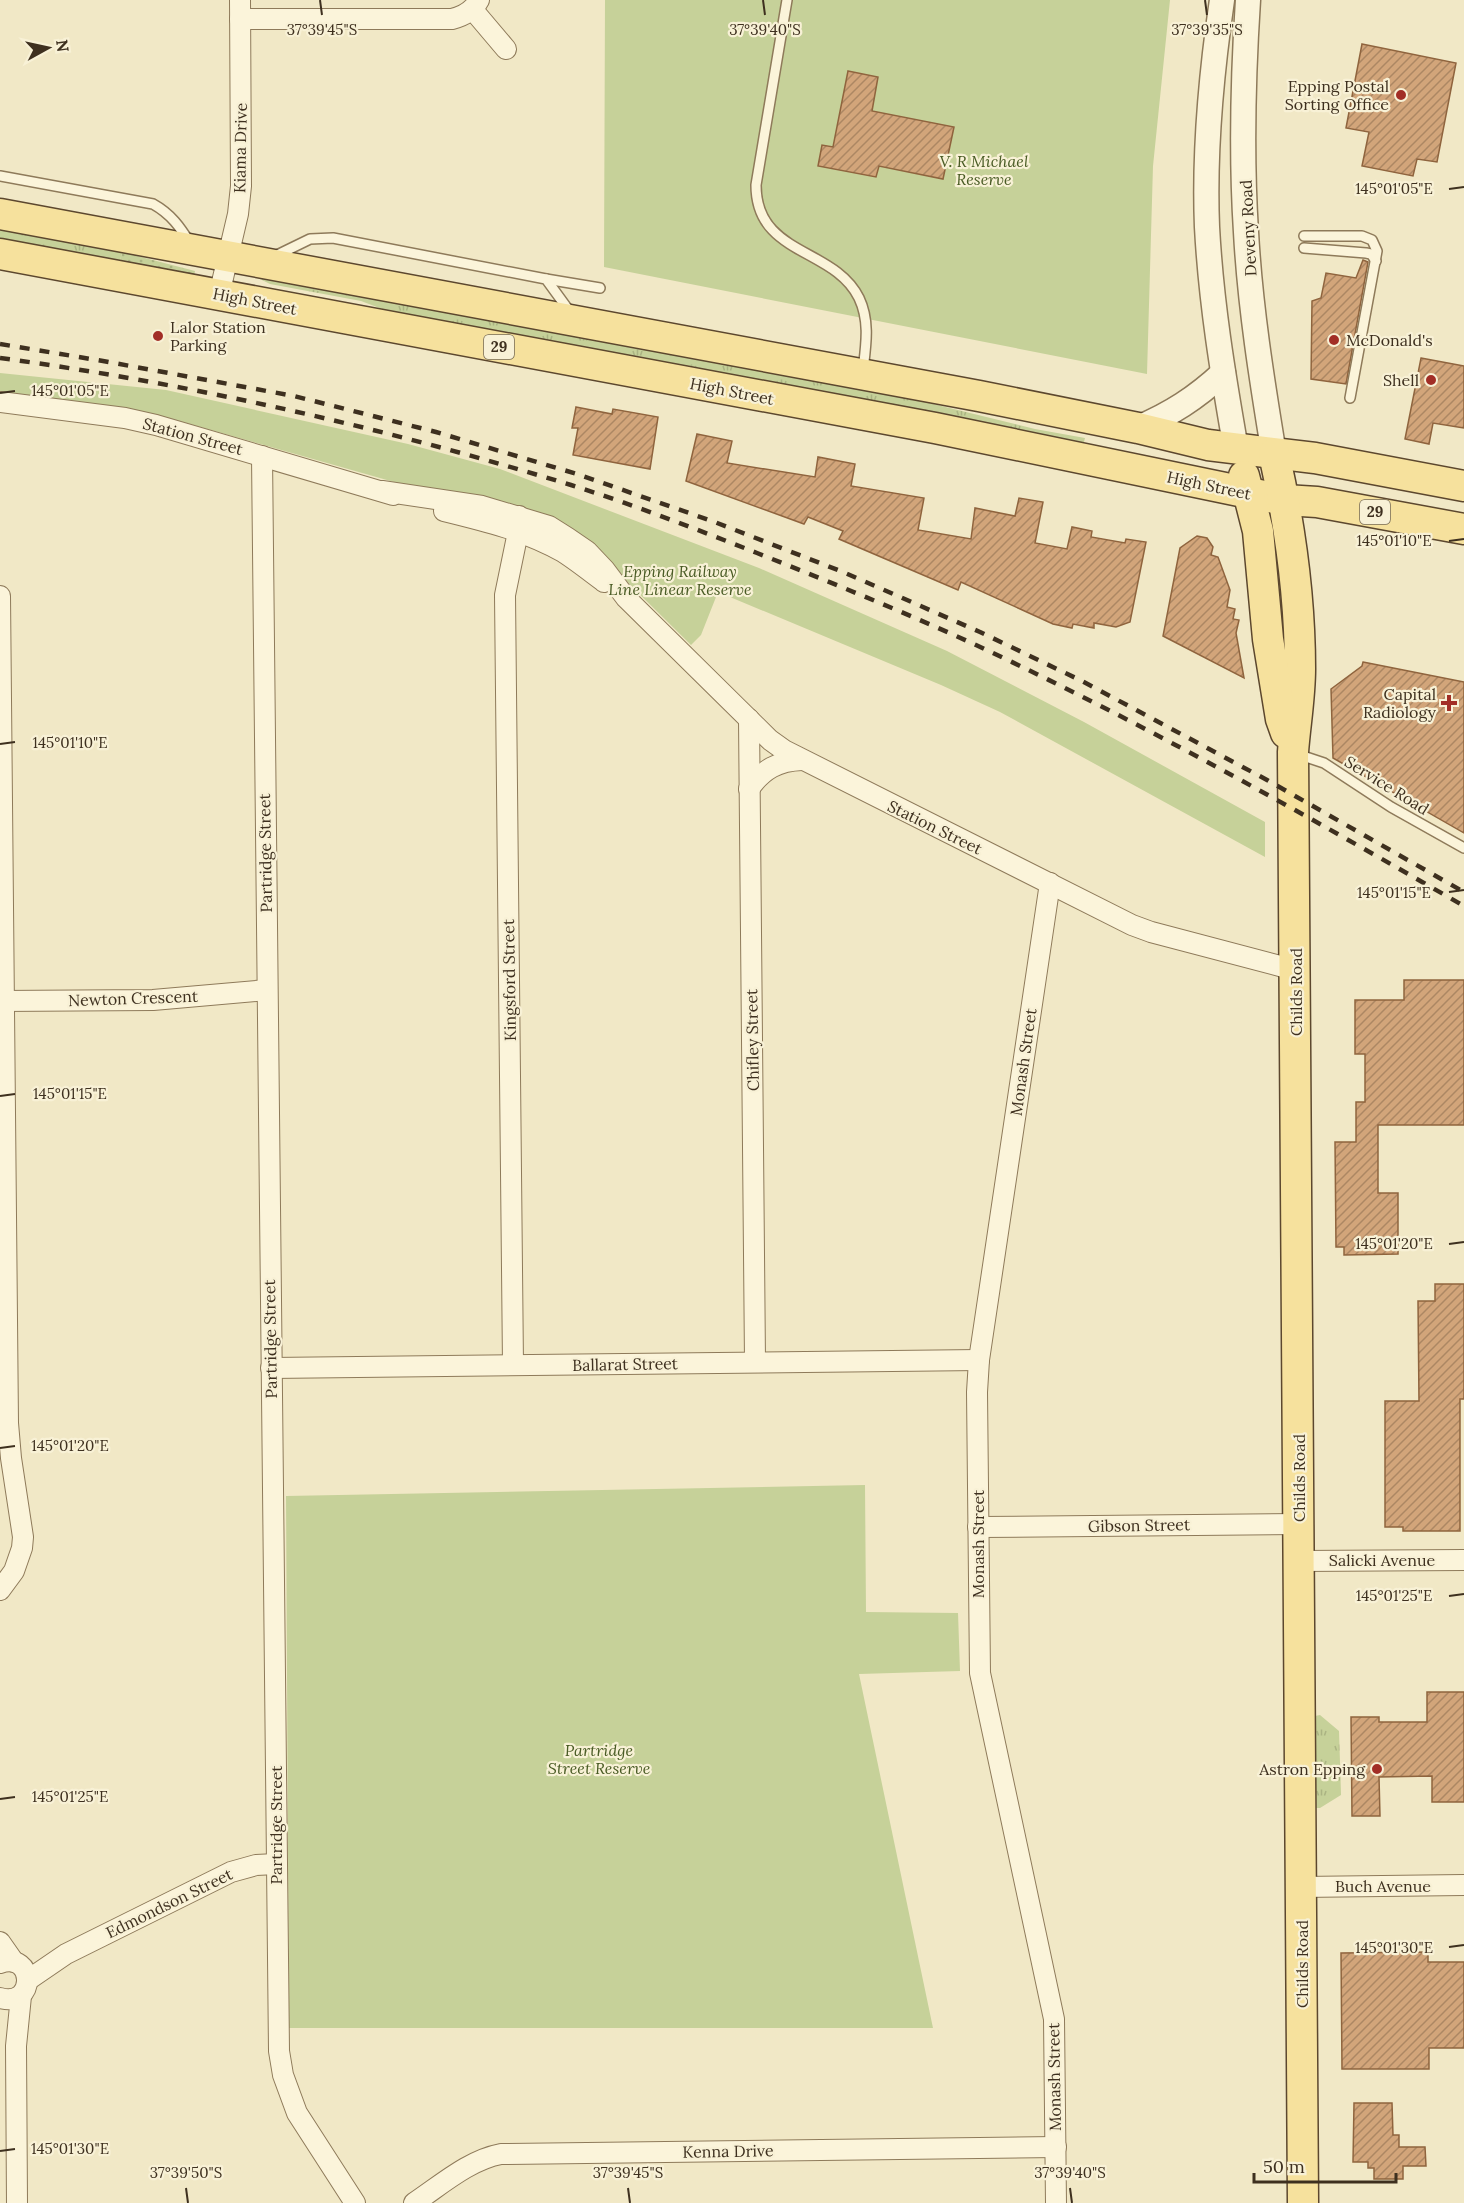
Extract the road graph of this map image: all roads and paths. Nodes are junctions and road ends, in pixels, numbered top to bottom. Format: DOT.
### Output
graph roads {
  1 [pos="787,0"];
  2 [pos="1222,0"];
  3 [pos="1248,0"];
  4 [pos="476,5"];
  5 [pos="240,9"];
  6 [pos="506,49"];
  7 [pos="0,176"];
  8 [pos="1245,182"];
  9 [pos="0,214"];
  10 [pos="1207,216"];
  11 [pos="1304,236"];
  12 [pos="1304,248"];
  13 [pos="193,250"];
  14 [pos="0,254"];
  15 [pos="229,256"];
  16 [pos="1376,261"];
  17 [pos="260,263"];
  18 [pos="546,279"];
  19 [pos="600,288"];
  20 [pos="219,295"];
  21 [pos="578,323"];
  22 [pos="1223,373"];
  23 [pos="862,375"];
  24 [pos="1350,398"];
  25 [pos="0,402"];
  26 [pos="1138,428"];
  27 [pos="1236,449"];
  28 [pos="1274,454"];
  29 [pos="262,456"];
  30 [pos="1464,486"];
  31 [pos="1249,493"];
  32 [pos="1285,500"];
  33 [pos="515,525"];
  34 [pos="1464,529"];
  35 [pos="0,596"];
  36 [pos="749,719"];
  37 [pos="1293,752"];
  38 [pos="802,760"];
  39 [pos="749,789"];
  40 [pos="1464,848"];
  41 [pos="1050,883"];
  42 [pos="1295,970"];
  43 [pos="267,990"];
  44 [pos="2,1001"];
  45 [pos="979,1360"];
  46 [pos="755,1362"];
  47 [pos="513,1365"];
  48 [pos="271,1368"];
  49 [pos="1300,1524"];
  50 [pos="978,1527"];
  51 [pos="1464,1560"];
  52 [pos="1300,1561"];
  53 [pos="0,1590"];
  54 [pos="276,1864"];
  55 [pos="1464,1885"];
  56 [pos="1301,1887"];
  57 [pos="0,1942"];
  58 [pos="12,1980"];
  59 [pos="1056,2147"];
  60 [pos="17,2203"];
  61 [pos="355,2203"];
  62 [pos="414,2203"];
  63 [pos="1056,2203"];
  64 [pos="1303,2203"];
  1 -- 23 [label="lane"];
  2 -- 10 [label="street"];
  3 -- 8 [label="street, Deveny Road"];
  4 -- 5 [label="street"];
  4 -- 6 [label="street"];
  5 -- 15 [label="street, Kiama Drive"];
  7 -- 13 [label="lane"];
  8 -- 10 [label="street"];
  8 -- 28 [label="street, Deveny Road"];
  9 -- 13 [label="main road, 29"];
  10 -- 22 [label="street"];
  11 -- 16 [label="lane"];
  12 -- 16 [label="lane"];
  13 -- 15 [label="main road, 29"];
  14 -- 20 [label="main road, High Street / 29"];
  15 -- 17 [label="main road, 29"];
  15 -- 20 [label="street, Kiama Drive"];
  16 -- 24 [label="lane"];
  17 -- 18 [label="lane"];
  17 -- 21 [label="main road, 29"];
  18 -- 19 [label="lane"];
  18 -- 21 [label="lane"];
  20 -- 31 [label="main road, High Street / 29"];
  21 -- 23 [label="main road, 29"];
  22 -- 26 [label="street"];
  22 -- 27 [label="street"];
  23 -- 26 [label="main road, 29"];
  25 -- 29 [label="street, Station Street"];
  26 -- 27 [label="main road, 29"];
  27 -- 28 [label="main road, 29"];
  27 -- 31 [label="main road, Childs Road"];
  28 -- 30 [label="main road, 29"];
  28 -- 32 [label="main road, Childs Road"];
  29 -- 33 [label="street, Station Street"];
  29 -- 43 [label="street, Partridge Street"];
  31 -- 32 [label="main road, High Street / 29"];
  31 -- 37 [label="main road, Childs Road"];
  32 -- 34 [label="main road, High Street / 29"];
  32 -- 37 [label="main road, Childs Road"];
  33 -- 36 [label="street, Station Street"];
  33 -- 47 [label="street, Kingsford Street"];
  35 -- 44 [label="street"];
  36 -- 38 [label="street, Station Street"];
  36 -- 39 [label="street, Chifley Street"];
  37 -- 40 [label="lane, Service Road"];
  37 -- 42 [label="main road, Childs Road"];
  38 -- 39 [label="street"];
  38 -- 41 [label="street, Station Street"];
  39 -- 46 [label="street, Chifley Street"];
  41 -- 42 [label="street, Station Street"];
  41 -- 45 [label="street, Monash Street"];
  42 -- 49 [label="main road, Childs Road"];
  43 -- 44 [label="street, Newton Crescent"];
  43 -- 48 [label="street, Partridge Street"];
  44 -- 53 [label="street"];
  45 -- 46 [label="street, Ballarat Street"];
  45 -- 50 [label="street, Monash Street"];
  46 -- 47 [label="street, Ballarat Street"];
  47 -- 48 [label="street, Ballarat Street"];
  48 -- 54 [label="street, Partridge Street"];
  49 -- 50 [label="street, Gibson Street"];
  49 -- 52 [label="main road, Childs Road"];
  50 -- 59 [label="street, Monash Street"];
  51 -- 52 [label="street, Salicki Avenue"];
  52 -- 56 [label="main road, Childs Road"];
  54 -- 58 [label="street, Edmondson Street"];
  54 -- 61 [label="street, Partridge Street"];
  55 -- 56 [label="street, Buch Avenue"];
  56 -- 64 [label="main road, Childs Road"];
  57 -- 58 [label="street"];
  58 -- 60 [label="street"];
  59 -- 62 [label="street, Kenna Drive"];
  59 -- 63 [label="street, Monash Street"];
}
